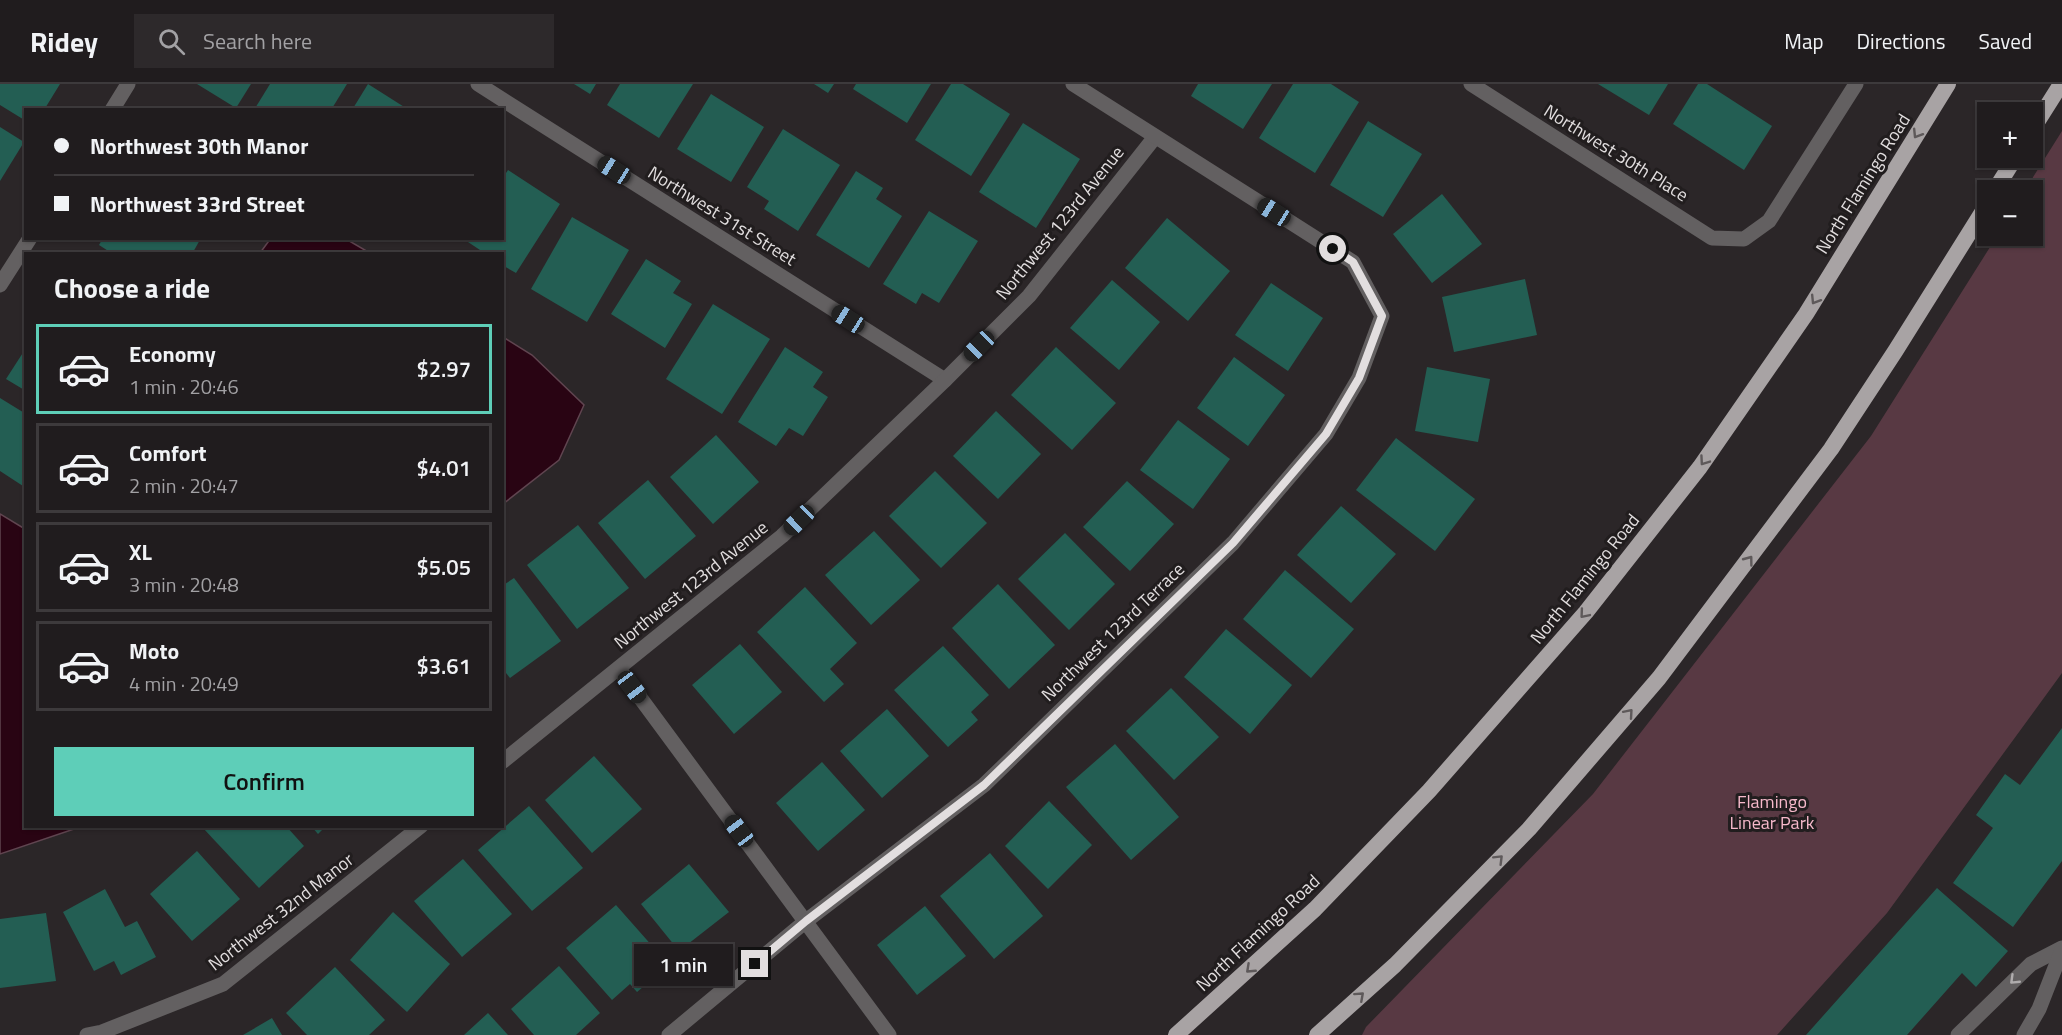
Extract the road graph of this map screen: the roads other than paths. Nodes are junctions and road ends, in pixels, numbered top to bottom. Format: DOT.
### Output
graph roads {
  1 [pos="128,84"];
  2 [pos="478,84"];
  3 [pos="1073,84"];
  4 [pos="1471,84"];
  5 [pos="1856,84"];
  6 [pos="1948,84"];
  7 [pos="2061,84"];
  8 [pos="113,108"];
  9 [pos="2043,113"];
  10 [pos="1155,137"];
  11 [pos="1977,220"];
  12 [pos="29,240"];
  13 [pos="0,285"];
  14 [pos="945,380"];
  15 [pos="619,669"];
  16 [pos="504,760"];
  17 [pos="418,828"];
  18 [pos="806,921"];
  19 [pos="2062,949"];
  20 [pos="87,1035"];
  21 [pos="669,1035"];
  22 [pos="889,1035"];
  23 [pos="1176,1035"];
  24 [pos="1317,1035"];
  25 [pos="1958,1035"];
  26 [pos="2024,1035"];
  1 -- 8 [label="street"];
  2 -- 14 [label="street, Northwest 31st Street"];
  3 -- 10 [label="street"];
  4 -- 5 [label="street, Northwest 30th Place"];
  6 -- 23 [label="highway, North Flamingo Road, one-way"];
  7 -- 9 [label="highway"];
  10 -- 14 [label="street, Northwest 123rd Avenue"];
  10 -- 18 [label="street, Northwest 123rd Terrace"];
  24 -- 11 [label="highway, one-way"];
  12 -- 13 [label="street"];
  14 -- 15 [label="street, Northwest 123rd Avenue"];
  15 -- 16 [label="street"];
  15 -- 18 [label="street"];
  17 -- 20 [label="street, Northwest 32nd Manor"];
  18 -- 21 [label="street, Northwest 123rd Terrace"];
  18 -- 22 [label="street"];
  19 -- 25 [label="street, one-way"];
  19 -- 26 [label="street"];
}
